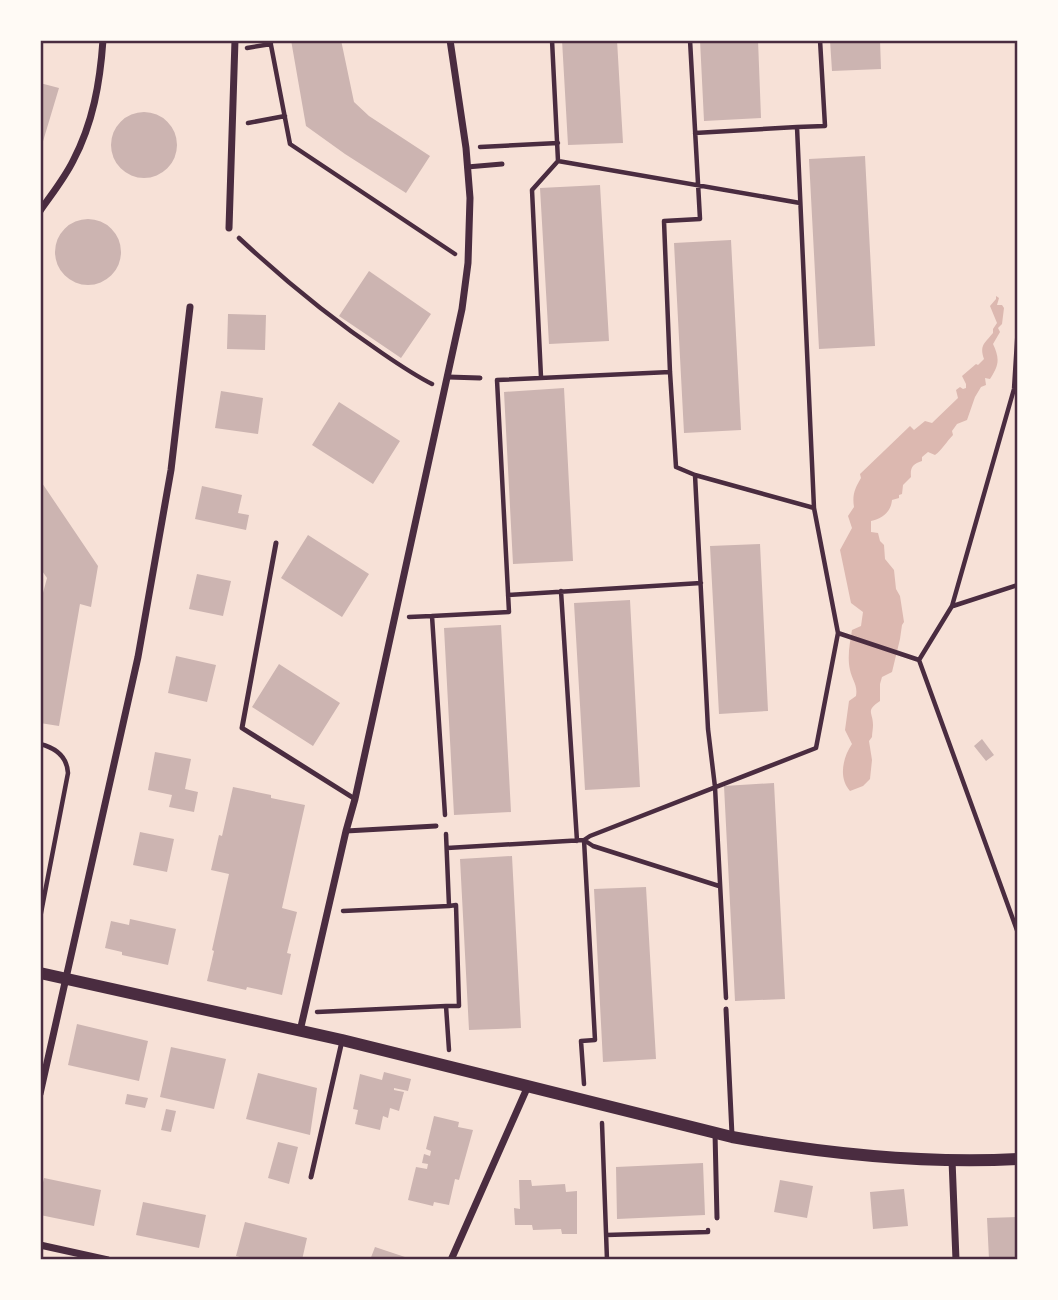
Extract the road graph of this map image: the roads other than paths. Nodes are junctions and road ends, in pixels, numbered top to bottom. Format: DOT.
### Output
graph roads {
  1 [pos="103,40"];
  2 [pos="235,40"];
  3 [pos="450,40"];
  4 [pos="502,164"];
  5 [pos="467,167"];
  6 [pos="40,211"];
  7 [pos="229,228"];
  8 [pos="190,307"];
  9 [pos="448,377"];
  10 [pos="480,378"];
  11 [pos="276,543"];
  12 [pos="355,799"];
  13 [pos="436,826"];
  14 [pos="346,831"];
  15 [pos="40,973"];
  16 [pos="67,979"];
  17 [pos="726,1009"];
  18 [pos="300,1031"];
  19 [pos="342,1040"];
  20 [pos="528,1086"];
  21 [pos="40,1094"];
  22 [pos="715,1133"];
  23 [pos="732,1138"];
  24 [pos="1018,1158"];
  25 [pos="952,1160"];
  26 [pos="311,1177"];
  27 [pos="717,1218"];
  28 [pos="40,1245"];
  29 [pos="108,1260"];
  30 [pos="451,1260"];
  31 [pos="956,1260"];
  1 -- 6 [label="street"];
  2 -- 7 [label="street"];
  3 -- 5 [label="street"];
  4 -- 5 [label="lane"];
  5 -- 9 [label="street"];
  8 -- 16 [label="street"];
  9 -- 10 [label="lane"];
  9 -- 12 [label="street"];
  11 -- 12 [label="lane"];
  12 -- 14 [label="street"];
  13 -- 14 [label="lane"];
  14 -- 18 [label="street"];
  15 -- 16 [label="street"];
  16 -- 18 [label="street"];
  16 -- 21 [label="street"];
  17 -- 23 [label="lane"];
  18 -- 19 [label="street"];
  19 -- 20 [label="street"];
  19 -- 26 [label="lane"];
  20 -- 22 [label="street"];
  20 -- 30 [label="street"];
  22 -- 23 [label="street"];
  22 -- 27 [label="lane"];
  23 -- 25 [label="street"];
  24 -- 25 [label="street"];
  25 -- 31 [label="street"];
  28 -- 29 [label="street"];
}
